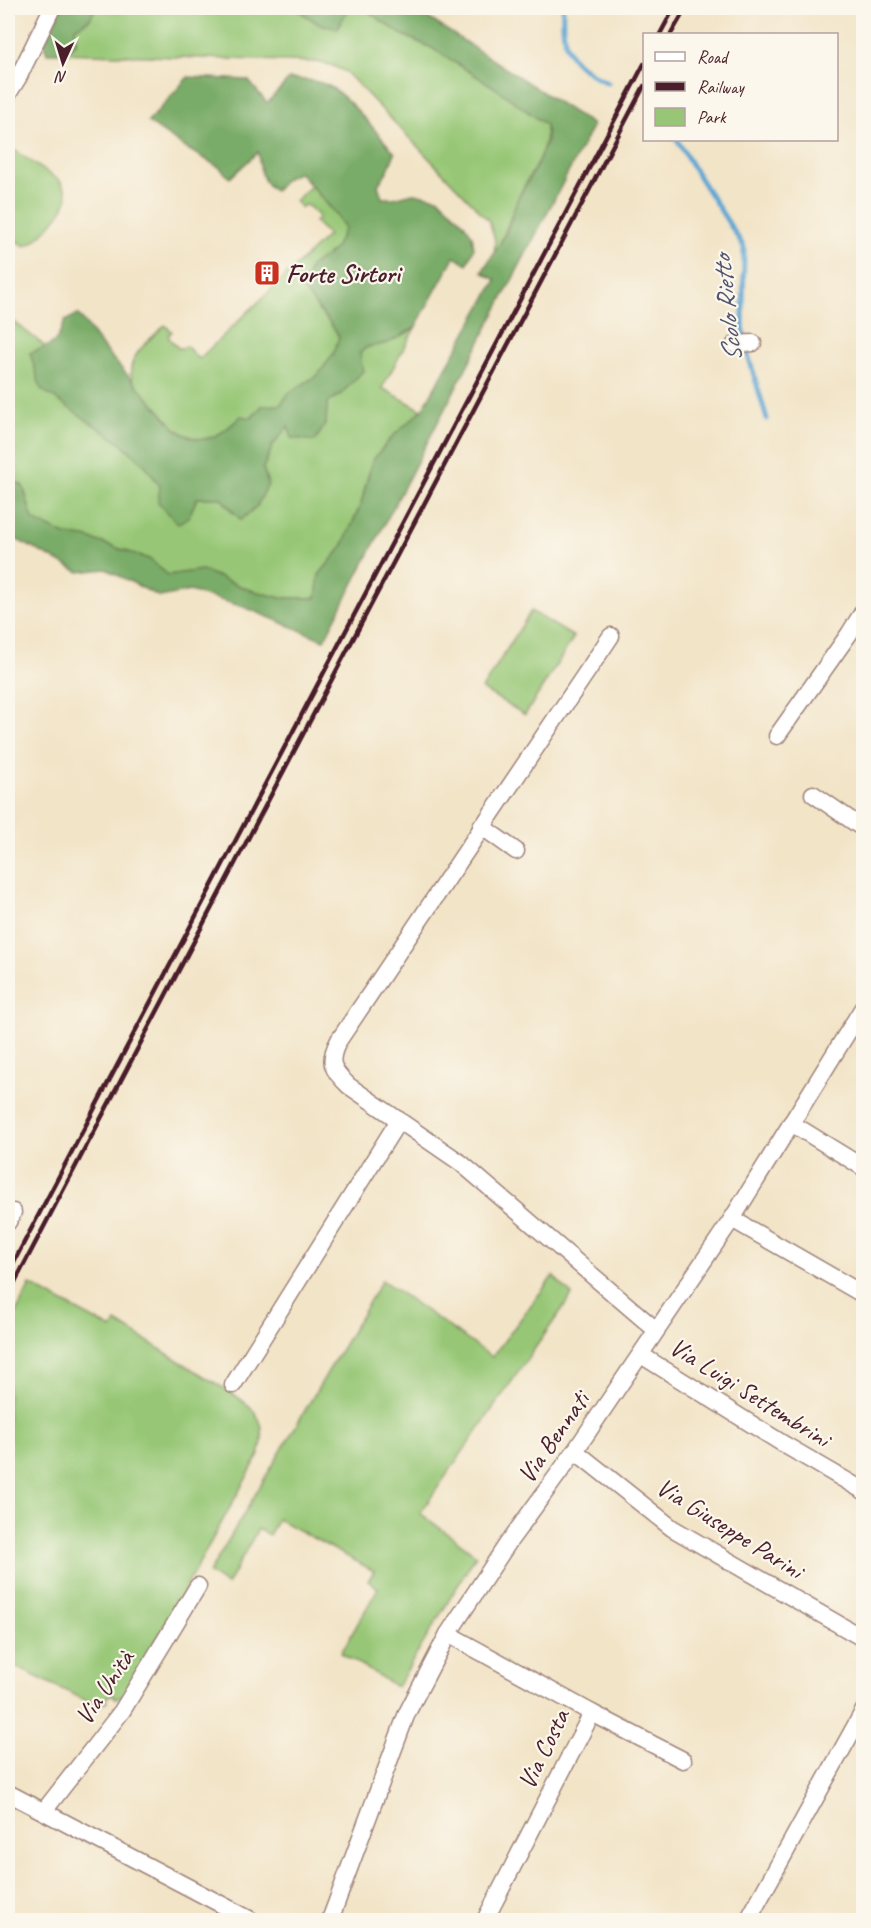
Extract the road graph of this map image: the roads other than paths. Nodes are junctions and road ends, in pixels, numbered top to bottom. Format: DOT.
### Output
graph roads {
  1 [pos="52,8"];
  2 [pos="8,94"];
  3 [pos="753,342"];
  4 [pos="735,344"];
  5 [pos="864,610"];
  6 [pos="610,636"];
  7 [pos="777,736"];
  8 [pos="813,794"];
  9 [pos="482,826"];
  10 [pos="864,829"];
  11 [pos="516,851"];
  12 [pos="864,1006"];
  13 [pos="399,1120"];
  14 [pos="791,1124"];
  15 [pos="864,1168"];
  16 [pos="732,1219"];
  17 [pos="864,1295"];
  18 [pos="656,1330"];
  19 [pos="641,1355"];
  20 [pos="233,1384"];
  21 [pos="575,1451"];
  22 [pos="864,1491"];
  23 [pos="198,1586"];
  24 [pos="448,1634"];
  25 [pos="864,1639"];
  26 [pos="864,1710"];
  27 [pos="592,1713"];
  28 [pos="683,1760"];
  29 [pos="8,1793"];
  30 [pos="44,1811"];
  31 [pos="251,1920"];
  32 [pos="330,1920"];
  33 [pos="485,1920"];
  34 [pos="748,1920"];
  1 -- 2 [label="street"];
  3 -- 4 [label="street"];
  5 -- 7 [label="street"];
  6 -- 9 [label="street"];
  8 -- 10 [label="street"];
  9 -- 11 [label="street"];
  9 -- 13 [label="street"];
  12 -- 14 [label="street, Via Bennati"];
  13 -- 18 [label="street"];
  13 -- 20 [label="street"];
  14 -- 15 [label="street"];
  14 -- 16 [label="street, Via Bennati"];
  16 -- 17 [label="street"];
  16 -- 18 [label="street, Via Bennati"];
  18 -- 19 [label="street, Via Bennati"];
  19 -- 21 [label="street, Via Bennati"];
  19 -- 22 [label="street, Via Luigi Settembrini"];
  21 -- 24 [label="street, Via Bennati"];
  21 -- 25 [label="street, Via Giuseppe Parini"];
  23 -- 30 [label="street, Via Unità"];
  24 -- 27 [label="street, Via Costa"];
  24 -- 32 [label="street, Via Bennati"];
  26 -- 34 [label="street"];
  27 -- 28 [label="street"];
  27 -- 33 [label="street, Via Costa"];
  29 -- 30 [label="street"];
  30 -- 31 [label="street"];
}
